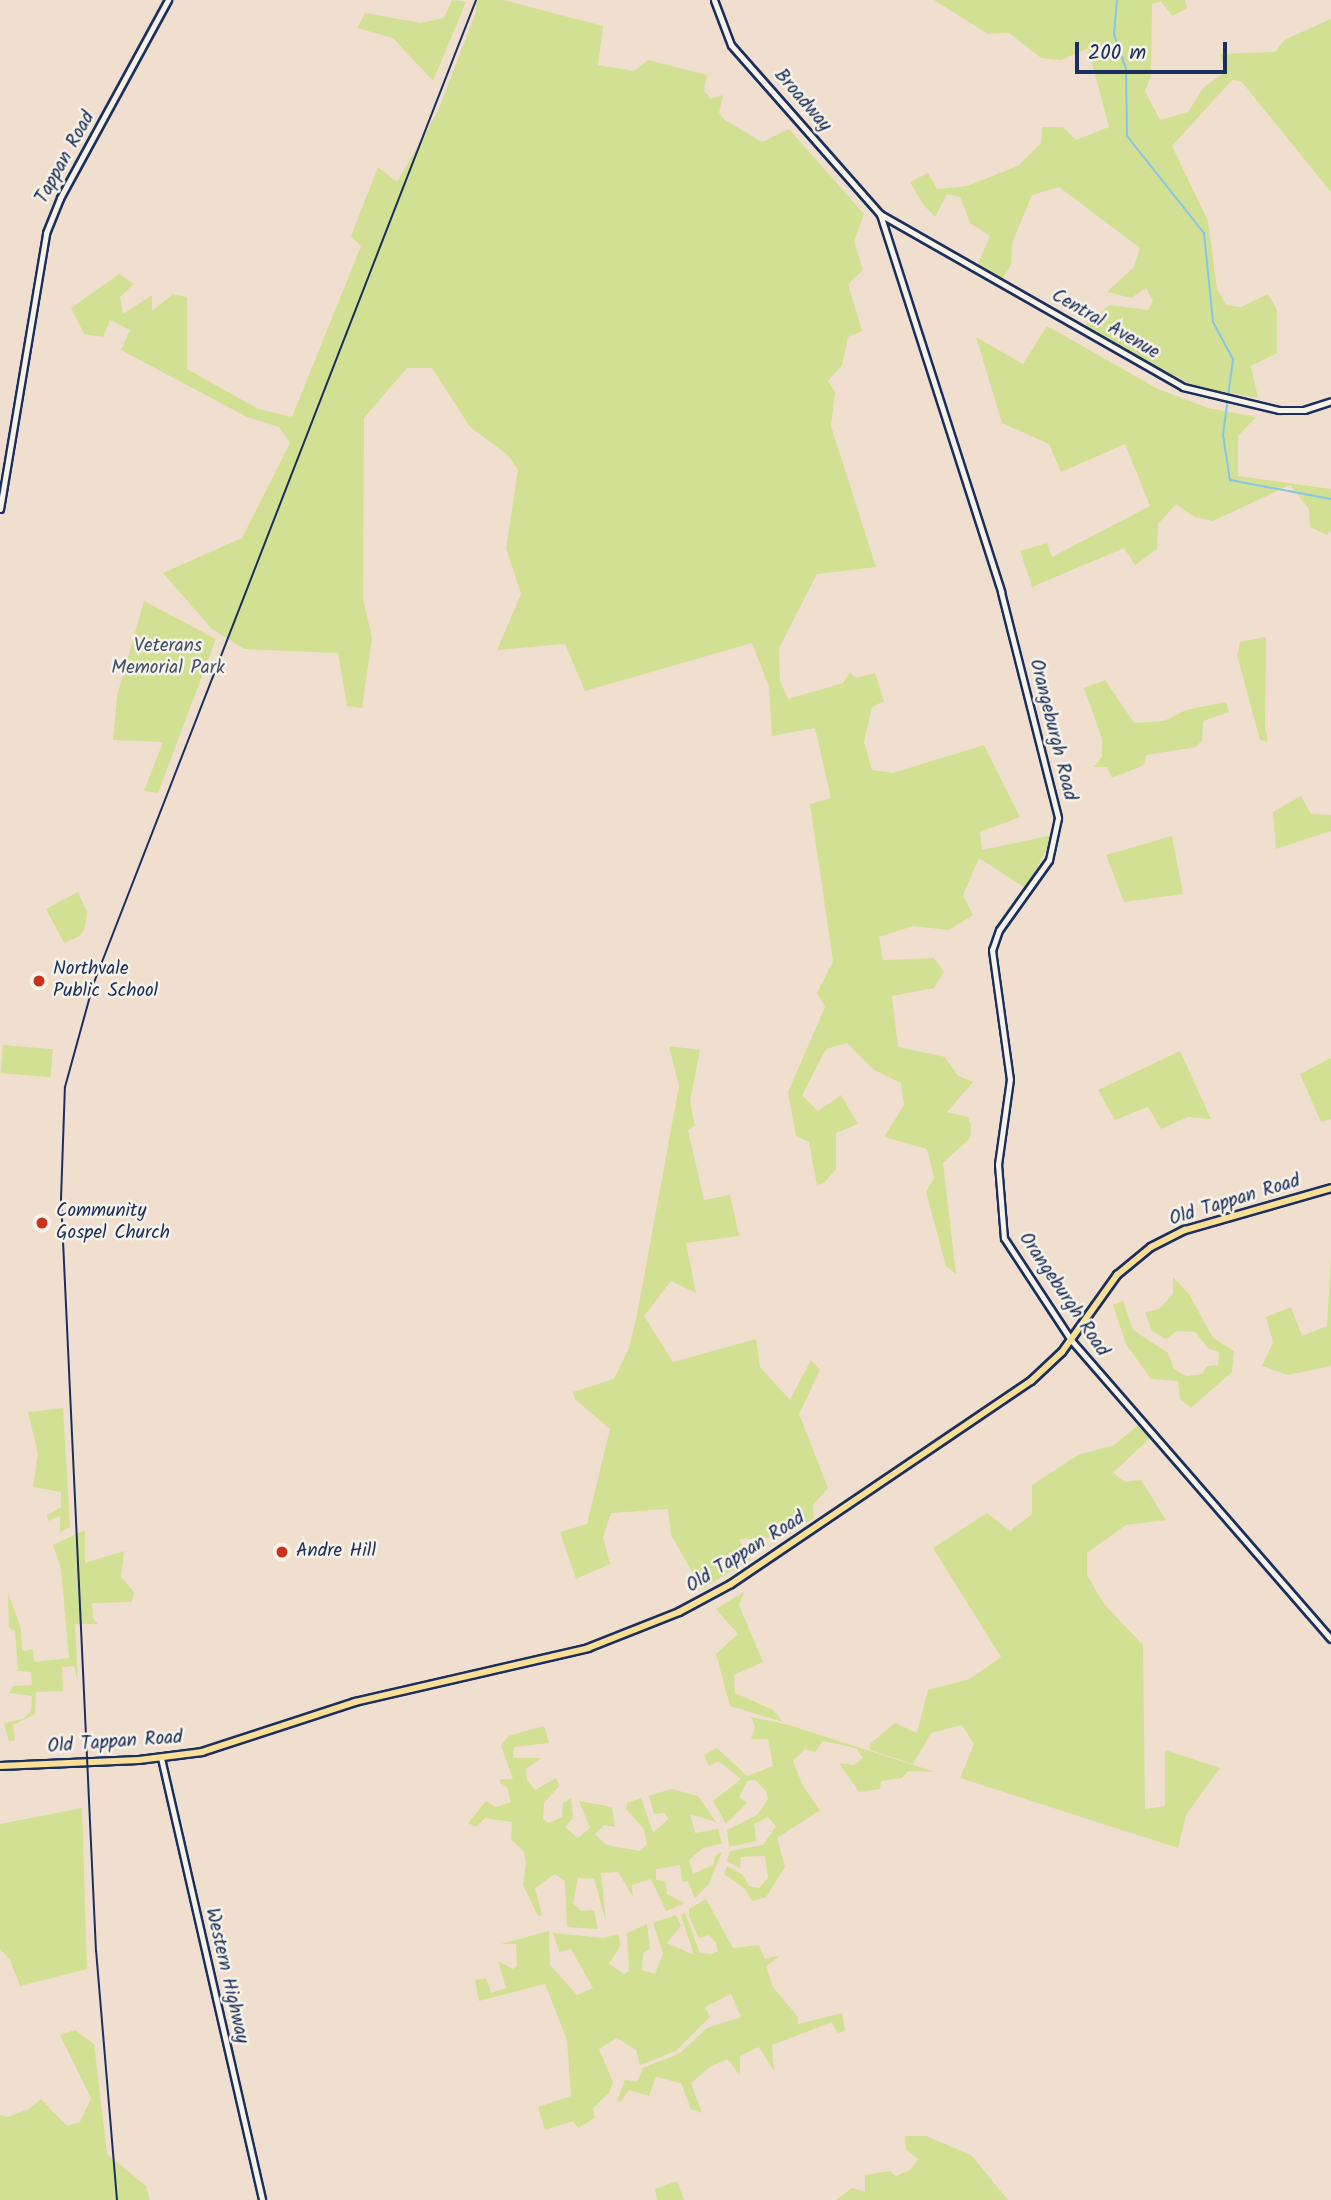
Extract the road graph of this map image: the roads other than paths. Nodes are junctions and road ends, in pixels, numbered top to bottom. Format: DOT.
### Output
graph roads {
  1 [pos="168,0"];
  2 [pos="714,0"];
  3 [pos="880,215"];
  4 [pos="1331,401"];
  5 [pos="0,509"];
  6 [pos="1331,1188"];
  7 [pos="1071,1340"];
  8 [pos="1331,1639"];
  9 [pos="160,1758"];
  10 [pos="0,1766"];
  11 [pos="262,2200"];
  1 -- 5 [label="street, Tappan Road"];
  2 -- 3 [label="street, Broadway"];
  3 -- 4 [label="street, Central Avenue"];
  3 -- 7 [label="street, Orangeburgh Road"];
  6 -- 7 [label="main road, Old Tappan Road"];
  7 -- 8 [label="street, Orangeburgh Road"];
  7 -- 9 [label="main road, Old Tappan Road"];
  9 -- 10 [label="main road, Old Tappan Road"];
  9 -- 11 [label="street, Western Highway"];
}
